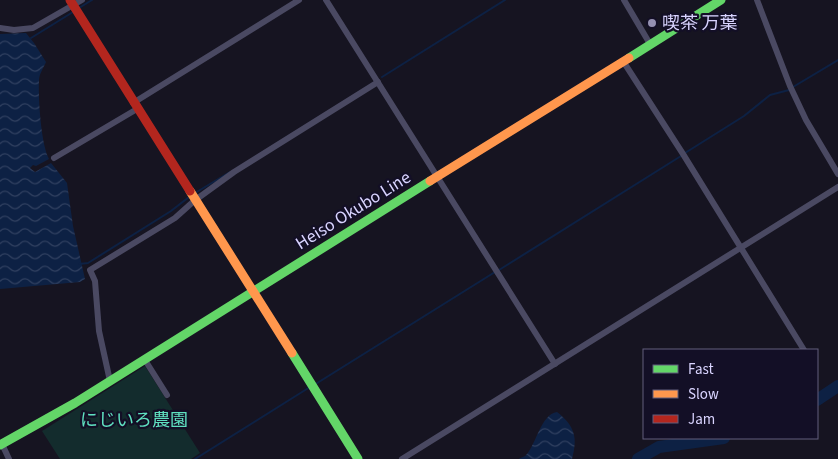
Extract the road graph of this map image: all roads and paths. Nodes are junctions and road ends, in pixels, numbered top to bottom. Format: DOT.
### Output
graph roads {
  1 [pos="82,0"];
  2 [pos="299,0"];
  3 [pos="326,0"];
  4 [pos="624,0"];
  5 [pos="721,0"];
  6 [pos="757,0"];
  7 [pos="71,3"];
  8 [pos="0,28"];
  9 [pos="650,44"];
  10 [pos="623,61"];
  11 [pos="378,82"];
  12 [pos="135,106"];
  13 [pos="54,158"];
  14 [pos="838,174"];
  15 [pos="438,177"];
  16 [pos="838,187"];
  17 [pos="194,200"];
  18 [pos="741,248"];
  19 [pos="252,292"];
  20 [pos="803,349"];
  21 [pos="145,360"];
  22 [pos="555,364"];
  23 [pos="110,382"];
  24 [pos="167,395"];
  25 [pos="1,444"];
  26 [pos="9,459"];
  27 [pos="358,459"];
  28 [pos="402,459"];
  1 -- 7 [label="street"];
  2 -- 12 [label="street"];
  3 -- 11 [label="street"];
  4 -- 9 [label="street"];
  5 -- 9 [label="main road, Heiso Okubo Line"];
  6 -- 14 [label="street"];
  7 -- 8 [label="street"];
  7 -- 12 [label="main road"];
  9 -- 10 [label="main road, Heiso Okubo Line"];
  10 -- 15 [label="main road, Heiso Okubo Line"];
  10 -- 18 [label="street"];
  11 -- 15 [label="street"];
  11 -- 17 [label="street"];
  12 -- 13 [label="street"];
  12 -- 17 [label="main road"];
  15 -- 19 [label="main road, Heiso Okubo Line"];
  15 -- 22 [label="street"];
  16 -- 18 [label="street"];
  17 -- 19 [label="main road"];
  17 -- 23 [label="street"];
  18 -- 20 [label="street"];
  18 -- 22 [label="street"];
  19 -- 21 [label="main road, Heiso Okubo Line"];
  19 -- 27 [label="main road"];
  21 -- 23 [label="main road, Heiso Okubo Line"];
  21 -- 24 [label="street"];
  22 -- 28 [label="street"];
  23 -- 25 [label="main road, Heiso Okubo Line"];
  25 -- 26 [label="street"];
}
